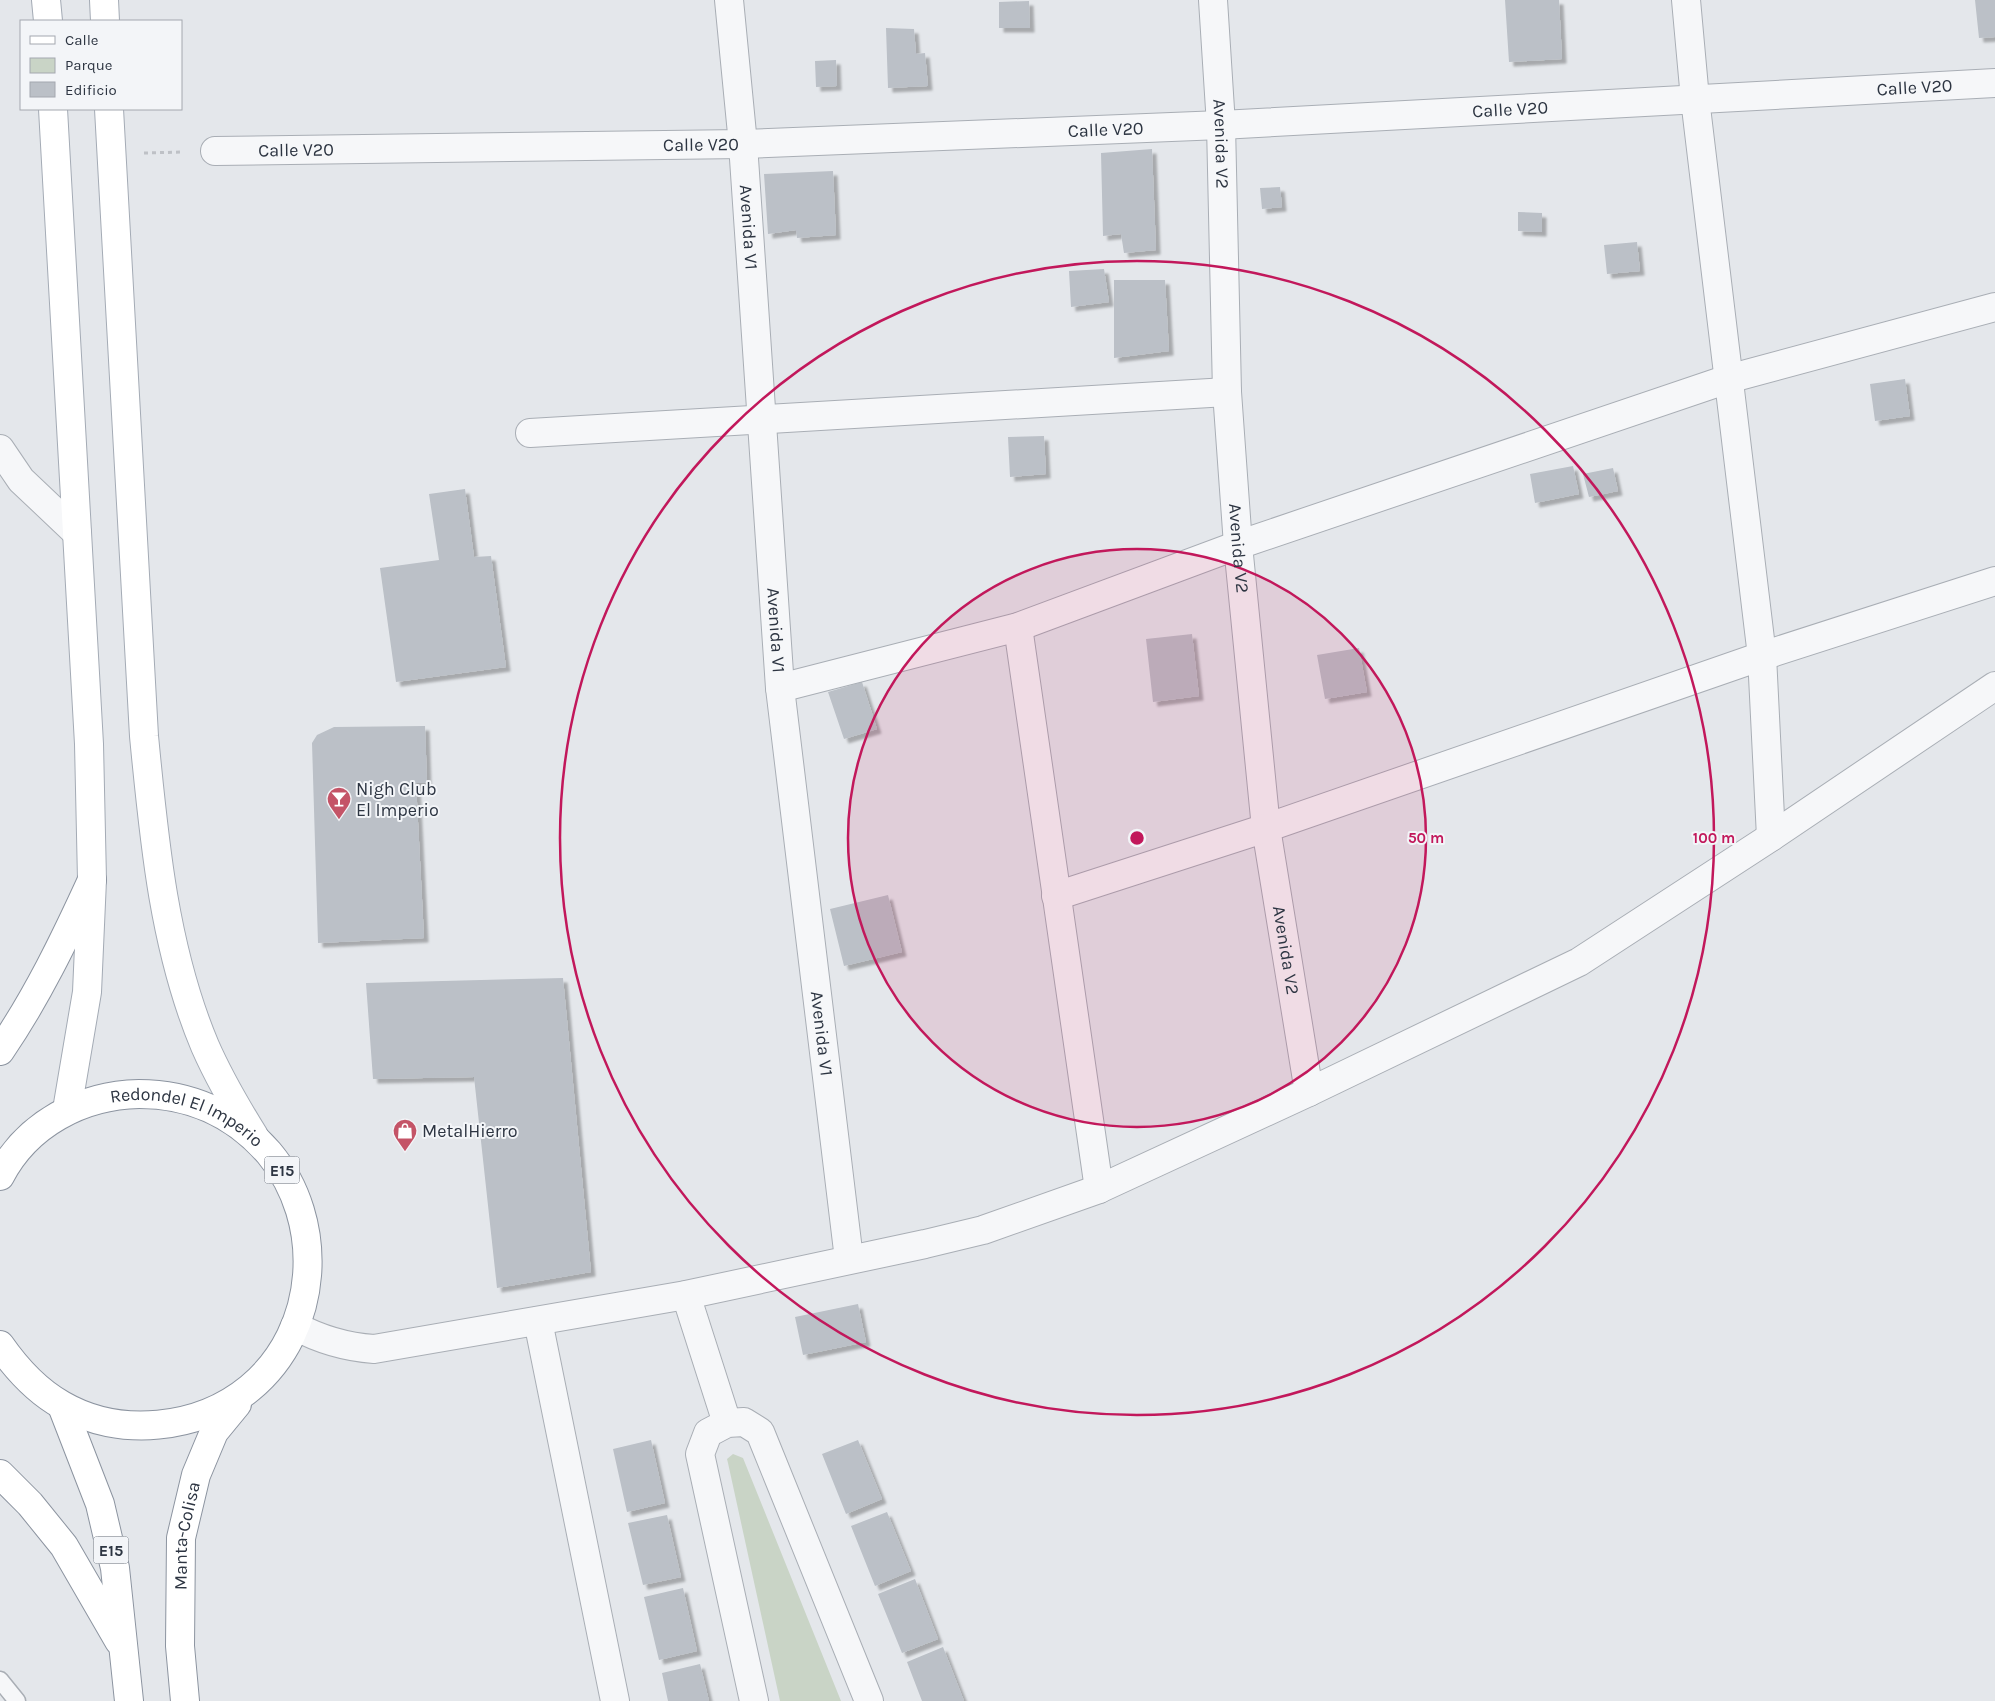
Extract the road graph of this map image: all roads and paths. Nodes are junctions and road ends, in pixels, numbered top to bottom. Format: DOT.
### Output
graph roads {
  1 [pos="46,0"];
  2 [pos="104,0"];
  3 [pos="729,0"];
  4 [pos="1213,0"];
  5 [pos="1686,0"];
  6 [pos="48,20"];
  7 [pos="105,20"];
  8 [pos="1995,82"];
  9 [pos="1695,99"];
  10 [pos="53,110"];
  11 [pos="109,110"];
  12 [pos="1222,126"];
  13 [pos="743,144"];
  14 [pos="215,151"];
  15 [pos="111,154"];
  16 [pos="1995,307"];
  17 [pos="1728,379"];
  18 [pos="1227,392"];
  19 [pos="763,421"];
  20 [pos="530,433"];
  21 [pos="0,450"];
  22 [pos="77,533"];
  23 [pos="1238,545"];
  24 [pos="1995,581"];
  25 [pos="1018,627"];
  26 [pos="1762,656"];
  27 [pos="1995,686"];
  28 [pos="780,688"];
  29 [pos="1266,828"];
  30 [pos="1770,837"];
  31 [pos="92,880"];
  32 [pos="1056,896"];
  33 [pos="0,1051"];
  34 [pos="1308,1092"];
  35 [pos="67,1110"];
  36 [pos="42,1125"];
  37 [pos="254,1136"];
  38 [pos="0,1146"];
  39 [pos="0,1176"];
  40 [pos="1099,1189"];
  41 [pos="849,1259"];
  42 [pos="686,1295"];
  43 [pos="538,1321"];
  44 [pos="295,1326"];
  45 [pos="0,1345"];
  46 [pos="0,1381"];
  47 [pos="32,1384"];
  48 [pos="250,1388"];
  49 [pos="62,1406"];
  50 [pos="727,1423"];
  51 [pos="0,1474"];
  52 [pos="124,1650"];
  53 [pos="0,1680"];
  54 [pos="17,1701"];
  55 [pos="129,1701"];
  56 [pos="185,1701"];
  57 [pos="615,1701"];
  58 [pos="754,1701"];
  59 [pos="869,1701"];
  1 -- 6 [label="main road"];
  2 -- 7 [label="main road"];
  3 -- 13 [label="street, Avenida V1"];
  4 -- 12 [label="street, Avenida V2"];
  5 -- 9 [label="street"];
  8 -- 9 [label="street, Calle V20"];
  9 -- 12 [label="street, Calle V20"];
  9 -- 17 [label="street"];
  10 -- 22 [label="main road"];
  11 -- 15 [label="main road"];
  12 -- 13 [label="street, Calle V20"];
  12 -- 18 [label="street, Avenida V2"];
  13 -- 14 [label="street, Calle V20"];
  13 -- 19 [label="street, Avenida V1"];
  14 -- 15 [label="path"];
  15 -- 37 [label="main road"];
  16 -- 17 [label="street"];
  17 -- 23 [label="street"];
  17 -- 26 [label="street"];
  18 -- 19 [label="street"];
  18 -- 23 [label="street, Avenida V2"];
  19 -- 20 [label="street"];
  19 -- 28 [label="street, Avenida V1"];
  21 -- 22 [label="street"];
  22 -- 31 [label="main road"];
  23 -- 25 [label="street"];
  23 -- 29 [label="street, Avenida V2"];
  24 -- 26 [label="street"];
  25 -- 28 [label="street"];
  25 -- 32 [label="street"];
  26 -- 29 [label="street"];
  26 -- 30 [label="street"];
  27 -- 30 [label="street"];
  28 -- 41 [label="street, Avenida V1"];
  29 -- 32 [label="street"];
  29 -- 34 [label="street, Avenida V2"];
  30 -- 34 [label="street"];
  31 -- 33 [label="main road"];
  31 -- 35 [label="main road"];
  32 -- 40 [label="street"];
  34 -- 40 [label="street"];
  35 -- 36 [label="main road, Redondel El Imperio / E15"];
  35 -- 37 [label="main road, Redondel El Imperio / E15"];
  36 -- 38 [label="main road, E15"];
  36 -- 39 [label="main road, Redondel El Imperio / E15"];
  37 -- 44 [label="main road, Redondel El Imperio / E15"];
  40 -- 41 [label="street"];
  41 -- 42 [label="street"];
  42 -- 43 [label="street"];
  42 -- 50 [label="street"];
  43 -- 44 [label="street"];
  43 -- 57 [label="street"];
  44 -- 48 [label="main road, Redondel El Imperio / E15"];
  45 -- 47 [label="main road, Redondel El Imperio / E15"];
  46 -- 47 [label="main road"];
  47 -- 49 [label="main road, Redondel El Imperio / E15"];
  48 -- 49 [label="main road, Redondel El Imperio / E15"];
  48 -- 56 [label="main road, Manta-Colisa / E15"];
  49 -- 52 [label="main road, E15"];
  50 -- 58 [label="street"];
  50 -- 59 [label="street"];
  51 -- 52 [label="main road"];
  52 -- 55 [label="main road, E15"];
  53 -- 54 [label="lane"];
}
